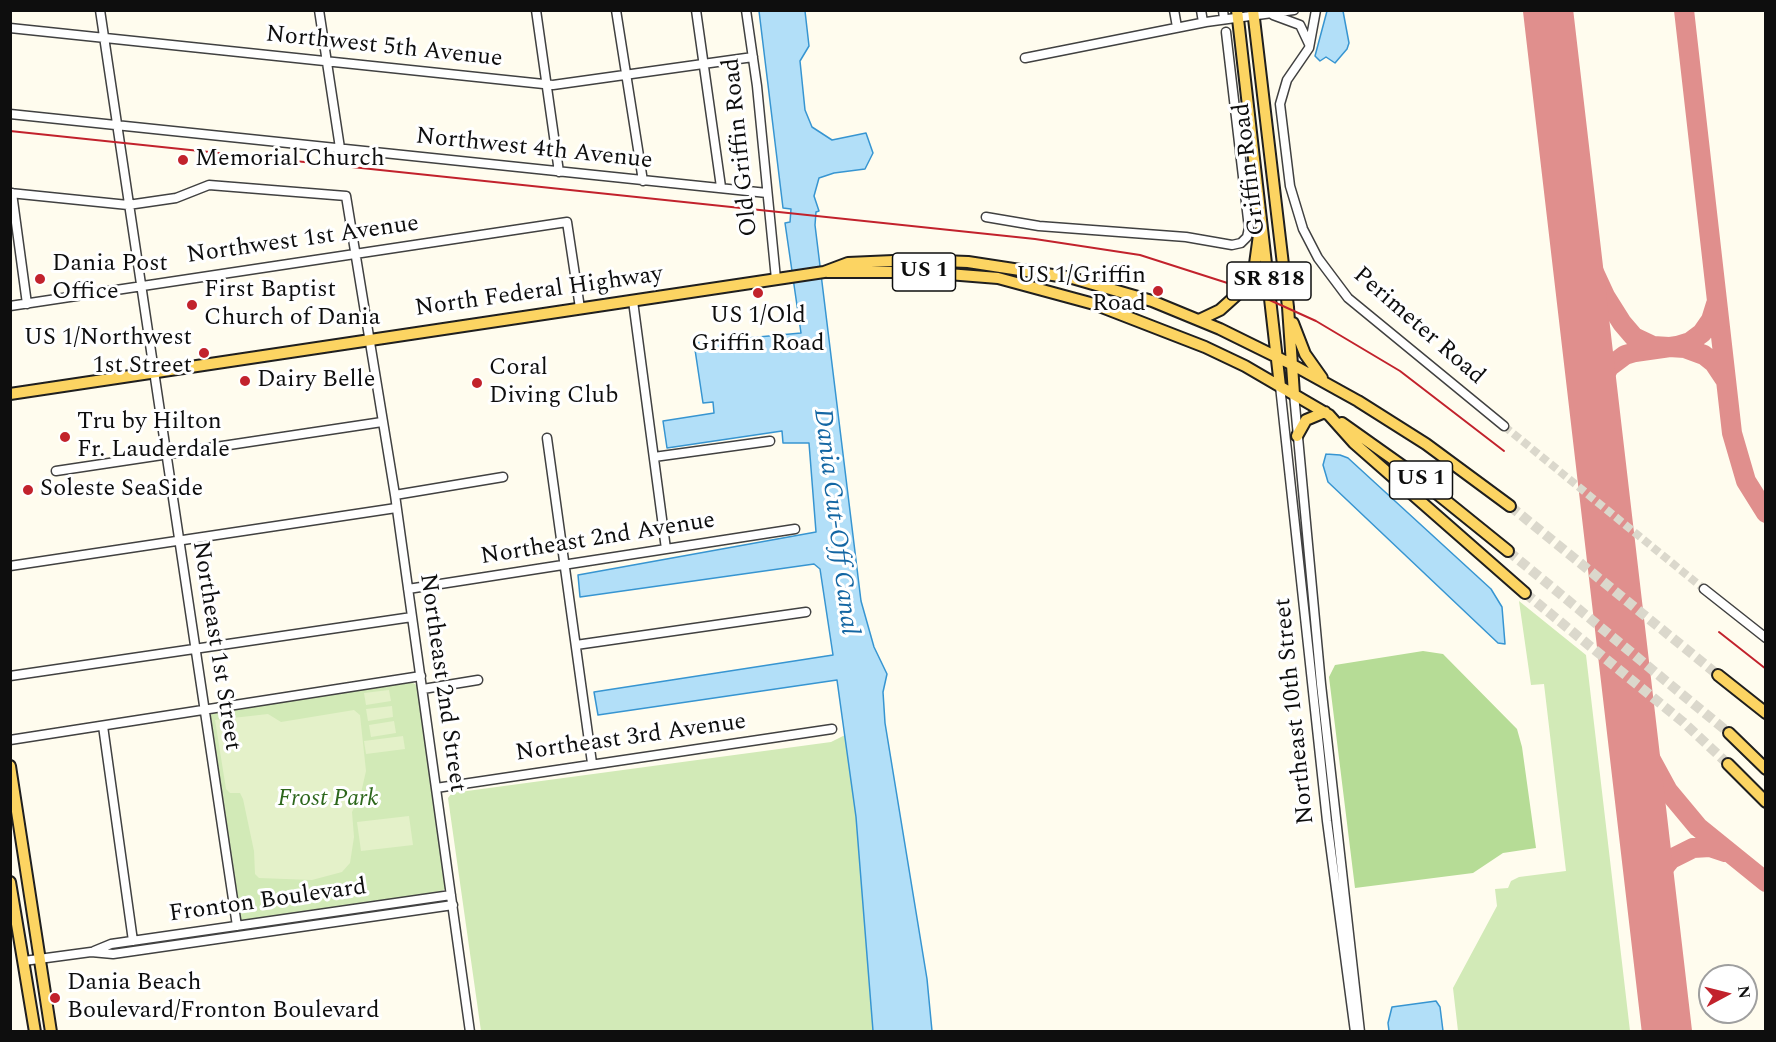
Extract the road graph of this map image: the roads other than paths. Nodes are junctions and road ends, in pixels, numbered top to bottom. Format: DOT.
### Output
graph roads {
  1 [pos="100,10"];
  2 [pos="319,10"];
  3 [pos="536,10"];
  4 [pos="616,10"];
  5 [pos="696,10"];
  6 [pos="746,10"];
  7 [pos="1174,10"];
  8 [pos="1201,10"];
  9 [pos="1294,10"];
  10 [pos="1316,10"];
  11 [pos="1253,13"];
  12 [pos="1238,14"];
  13 [pos="1270,14"];
  14 [pos="1223,15"];
  15 [pos="1203,22"];
  16 [pos="1177,27"];
  17 [pos="10,28"];
  18 [pos="1226,32"];
  19 [pos="104,38"];
  20 [pos="1309,48"];
  21 [pos="753,57"];
  22 [pos="1025,58"];
  23 [pos="327,61"];
  24 [pos="704,63"];
  25 [pos="627,75"];
  26 [pos="547,84"];
  27 [pos="10,114"];
  28 [pos="118,125"];
  29 [pos="340,148"];
  30 [pos="559,172"];
  31 [pos="643,181"];
  32 [pos="721,188"];
  33 [pos="11,193"];
  34 [pos="768,193"];
  35 [pos="128,205"];
  36 [pos="1261,205"];
  37 [pos="986,218"];
  38 [pos="354,253"];
  39 [pos="1030,270"];
  40 [pos="824,272"];
  41 [pos="776,279"];
  42 [pos="1024,283"];
  43 [pos="140,285"];
  44 [pos="633,300"];
  45 [pos="27,304"];
  46 [pos="10,306"];
  47 [pos="580,308"];
  48 [pos="1288,312"];
  49 [pos="1199,320"];
  50 [pos="368,340"];
  51 [pos="1278,357"];
  52 [pos="1293,365"];
  53 [pos="155,372"];
  54 [pos="1324,381"];
  55 [pos="1280,386"];
  56 [pos="1294,393"];
  57 [pos="10,394"];
  58 [pos="1327,413"];
  59 [pos="382,422"];
  60 [pos="1504,426"];
  61 [pos="1297,436"];
  62 [pos="547,438"];
  63 [pos="770,441"];
  64 [pos="167,455"];
  65 [pos="654,457"];
  66 [pos="56,471"];
  67 [pos="503,477"];
  68 [pos="395,495"];
  69 [pos="1510,506"];
  70 [pos="396,508"];
  71 [pos="795,529"];
  72 [pos="179,540"];
  73 [pos="666,549"];
  74 [pos="1508,551"];
  75 [pos="10,566"];
  76 [pos="565,566"];
  77 [pos="408,589"];
  78 [pos="1704,589"];
  79 [pos="1525,593"];
  80 [pos="806,612"];
  81 [pos="412,617"];
  82 [pos="1766,638"];
  83 [pos="576,645"];
  84 [pos="196,648"];
  85 [pos="1718,675"];
  86 [pos="10,676"];
  87 [pos="421,676"];
  88 [pos="478,680"];
  89 [pos="423,689"];
  90 [pos="205,709"];
  91 [pos="1766,713"];
  92 [pos="1321,723"];
  93 [pos="103,726"];
  94 [pos="832,729"];
  95 [pos="1729,733"];
  96 [pos="10,740"];
  97 [pos="592,763"];
  98 [pos="1728,764"];
  99 [pos="10,766"];
  100 [pos="1766,769"];
  101 [pos="436,788"];
  102 [pos="1766,802"];
  103 [pos="10,882"];
  104 [pos="1334,882"];
  105 [pos="451,894"];
  106 [pos="1344,898"];
  107 [pos="453,905"];
  108 [pos="237,926"];
  109 [pos="133,941"];
  110 [pos="91,952"];
  111 [pos="40,959"];
  112 [pos="24,961"];
  113 [pos="35,1032"];
  114 [pos="51,1032"];
  115 [pos="470,1032"];
  116 [pos="1354,1032"];
  117 [pos="1360,1032"];
  1 -- 19 [label="street, Northeast 1st Street"];
  2 -- 23 [label="street"];
  3 -- 26 [label="street"];
  4 -- 25 [label="street"];
  5 -- 24 [label="street"];
  6 -- 21 [label="street, Old Griffin Road"];
  7 -- 16 [label="street"];
  8 -- 15 [label="street"];
  9 -- 13 [label="street"];
  10 -- 20 [label="street, Perimeter Road"];
  11 -- 12 [label="street"];
  11 -- 13 [label="street"];
  11 -- 48 [label="main road, Griffin Road / SR 818"];
  12 -- 14 [label="street"];
  12 -- 36 [label="main road, Griffin Road / SR 818"];
  13 -- 20 [label="street"];
  14 -- 15 [label="street"];
  15 -- 16 [label="street"];
  16 -- 22 [label="street"];
  17 -- 19 [label="street, Northwest 5th Avenue"];
  18 -- 37 [label="street"];
  19 -- 23 [label="street, Northwest 5th Avenue"];
  19 -- 28 [label="street, Northeast 1st Street"];
  20 -- 60 [label="street, Perimeter Road"];
  21 -- 24 [label="street, Northwest 5th Avenue"];
  21 -- 34 [label="street, Old Griffin Road"];
  23 -- 26 [label="street, Northwest 5th Avenue"];
  23 -- 29 [label="street"];
  24 -- 25 [label="street, Northwest 5th Avenue"];
  24 -- 32 [label="street"];
  25 -- 26 [label="street, Northwest 5th Avenue"];
  25 -- 31 [label="street"];
  26 -- 30 [label="street"];
  27 -- 28 [label="street, Northwest 4th Avenue"];
  28 -- 29 [label="street, Northwest 4th Avenue"];
  28 -- 35 [label="street, Northeast 1st Street"];
  29 -- 30 [label="street, Northwest 4th Avenue"];
  30 -- 31 [label="street, Northwest 4th Avenue"];
  31 -- 32 [label="street, Northwest 4th Avenue"];
  32 -- 34 [label="street, Northwest 4th Avenue"];
  33 -- 35 [label="street"];
  33 -- 45 [label="street"];
  34 -- 41 [label="street, Old Griffin Road"];
  35 -- 38 [label="street, Northeast 2nd Street"];
  35 -- 43 [label="street, Northeast 1st Street"];
  36 -- 49 [label="main road"];
  36 -- 51 [label="main road, Griffin Road / SR 818"];
  38 -- 43 [label="street, Northwest 1st Avenue"];
  38 -- 47 [label="street, Northwest 1st Avenue"];
  38 -- 50 [label="street, Northeast 2nd Street"];
  39 -- 40 [label="main road, North Federal Highway / US 1"];
  39 -- 42 [label="street"];
  39 -- 49 [label="main road, North Federal Highway / US 1"];
  40 -- 41 [label="main road, North Federal Highway / US 1"];
  40 -- 42 [label="main road, North Federal Highway / US 1"];
  41 -- 44 [label="main road, North Federal Highway / US 1"];
  42 -- 55 [label="main road, North Federal Highway / US 1"];
  43 -- 45 [label="street, Northwest 1st Avenue"];
  43 -- 53 [label="street, Northeast 1st Street"];
  44 -- 47 [label="main road, North Federal Highway / US 1"];
  44 -- 65 [label="street"];
  45 -- 46 [label="street, Northwest 1st Avenue"];
  47 -- 50 [label="main road, North Federal Highway / US 1"];
  48 -- 52 [label="main road, Griffin Road / SR 818"];
  48 -- 54 [label="main road"];
  49 -- 51 [label="main road, North Federal Highway / US 1"];
  50 -- 53 [label="main road, North Federal Highway / US 1"];
  50 -- 59 [label="street, Northeast 2nd Street"];
  51 -- 52 [label="main road, North Federal Highway / US 1"];
  51 -- 55 [label="main road, Griffin Road / SR 818"];
  52 -- 54 [label="main road, North Federal Highway / US 1"];
  52 -- 56 [label="main road, Griffin Road / SR 818"];
  53 -- 57 [label="main road, North Federal Highway / US 1"];
  53 -- 64 [label="street, Northeast 1st Street"];
  54 -- 69 [label="main road, North Federal Highway / US 1"];
  55 -- 56 [label="main road, North Federal Highway / US 1"];
  55 -- 92 [label="street, Northeast 10th Street"];
  56 -- 58 [label="main road, North Federal Highway / US 1"];
  56 -- 61 [label="street, Northeast 10th Street"];
  58 -- 61 [label="main road"];
  58 -- 74 [label="main road, North Federal Highway / US 1"];
  58 -- 79 [label="main road"];
  59 -- 64 [label="street"];
  59 -- 68 [label="street, Northeast 2nd Street"];
  61 -- 92 [label="street, Northeast 10th Street"];
  62 -- 76 [label="street"];
  63 -- 65 [label="street"];
  64 -- 66 [label="street"];
  64 -- 72 [label="street, Northeast 1st Street"];
  65 -- 73 [label="street"];
  67 -- 68 [label="street"];
  68 -- 70 [label="street, Northeast 2nd Street"];
  70 -- 72 [label="street"];
  70 -- 77 [label="street, Northeast 2nd Street"];
  71 -- 73 [label="street, Northeast 2nd Avenue"];
  72 -- 75 [label="street"];
  72 -- 84 [label="street, Northeast 1st Street"];
  73 -- 76 [label="street, Northeast 2nd Avenue"];
  76 -- 77 [label="street, Northeast 2nd Avenue"];
  76 -- 83 [label="street"];
  77 -- 81 [label="street, Northeast 2nd Street"];
  78 -- 82 [label="street"];
  80 -- 83 [label="street"];
  81 -- 84 [label="street"];
  81 -- 87 [label="street, Northeast 2nd Street"];
  83 -- 97 [label="street"];
  84 -- 86 [label="street"];
  84 -- 90 [label="street, Northeast 1st Street"];
  85 -- 91 [label="main road"];
  87 -- 89 [label="street, Northeast 2nd Street"];
  87 -- 90 [label="street"];
  88 -- 89 [label="street"];
  89 -- 101 [label="street, Northeast 2nd Street"];
  90 -- 93 [label="street"];
  90 -- 108 [label="street, Northeast 1st Street"];
  92 -- 104 [label="street, Northeast 10th Street"];
  92 -- 106 [label="street, Northeast 10th Street"];
  93 -- 96 [label="street"];
  93 -- 109 [label="street"];
  94 -- 97 [label="street, Northeast 3rd Avenue"];
  95 -- 100 [label="main road"];
  97 -- 101 [label="street, Northeast 3rd Avenue"];
  98 -- 102 [label="main road"];
  99 -- 111 [label="main road"];
  101 -- 105 [label="street, Northeast 2nd Street"];
  103 -- 112 [label="main road"];
  104 -- 106 [label="street"];
  104 -- 116 [label="street, Northeast 10th Street"];
  105 -- 107 [label="street, Northeast 2nd Street"];
  105 -- 108 [label="street, Fronton Boulevard"];
  106 -- 117 [label="street, Northeast 10th Street"];
  107 -- 110 [label="street, Fronton Boulevard"];
  107 -- 115 [label="street, Northeast 2nd Street"];
  108 -- 109 [label="street, Fronton Boulevard"];
  109 -- 110 [label="street, Fronton Boulevard"];
  110 -- 111 [label="street, Fronton Boulevard"];
  111 -- 112 [label="street, Fronton Boulevard"];
  111 -- 114 [label="main road"];
  112 -- 113 [label="main road"];
}
